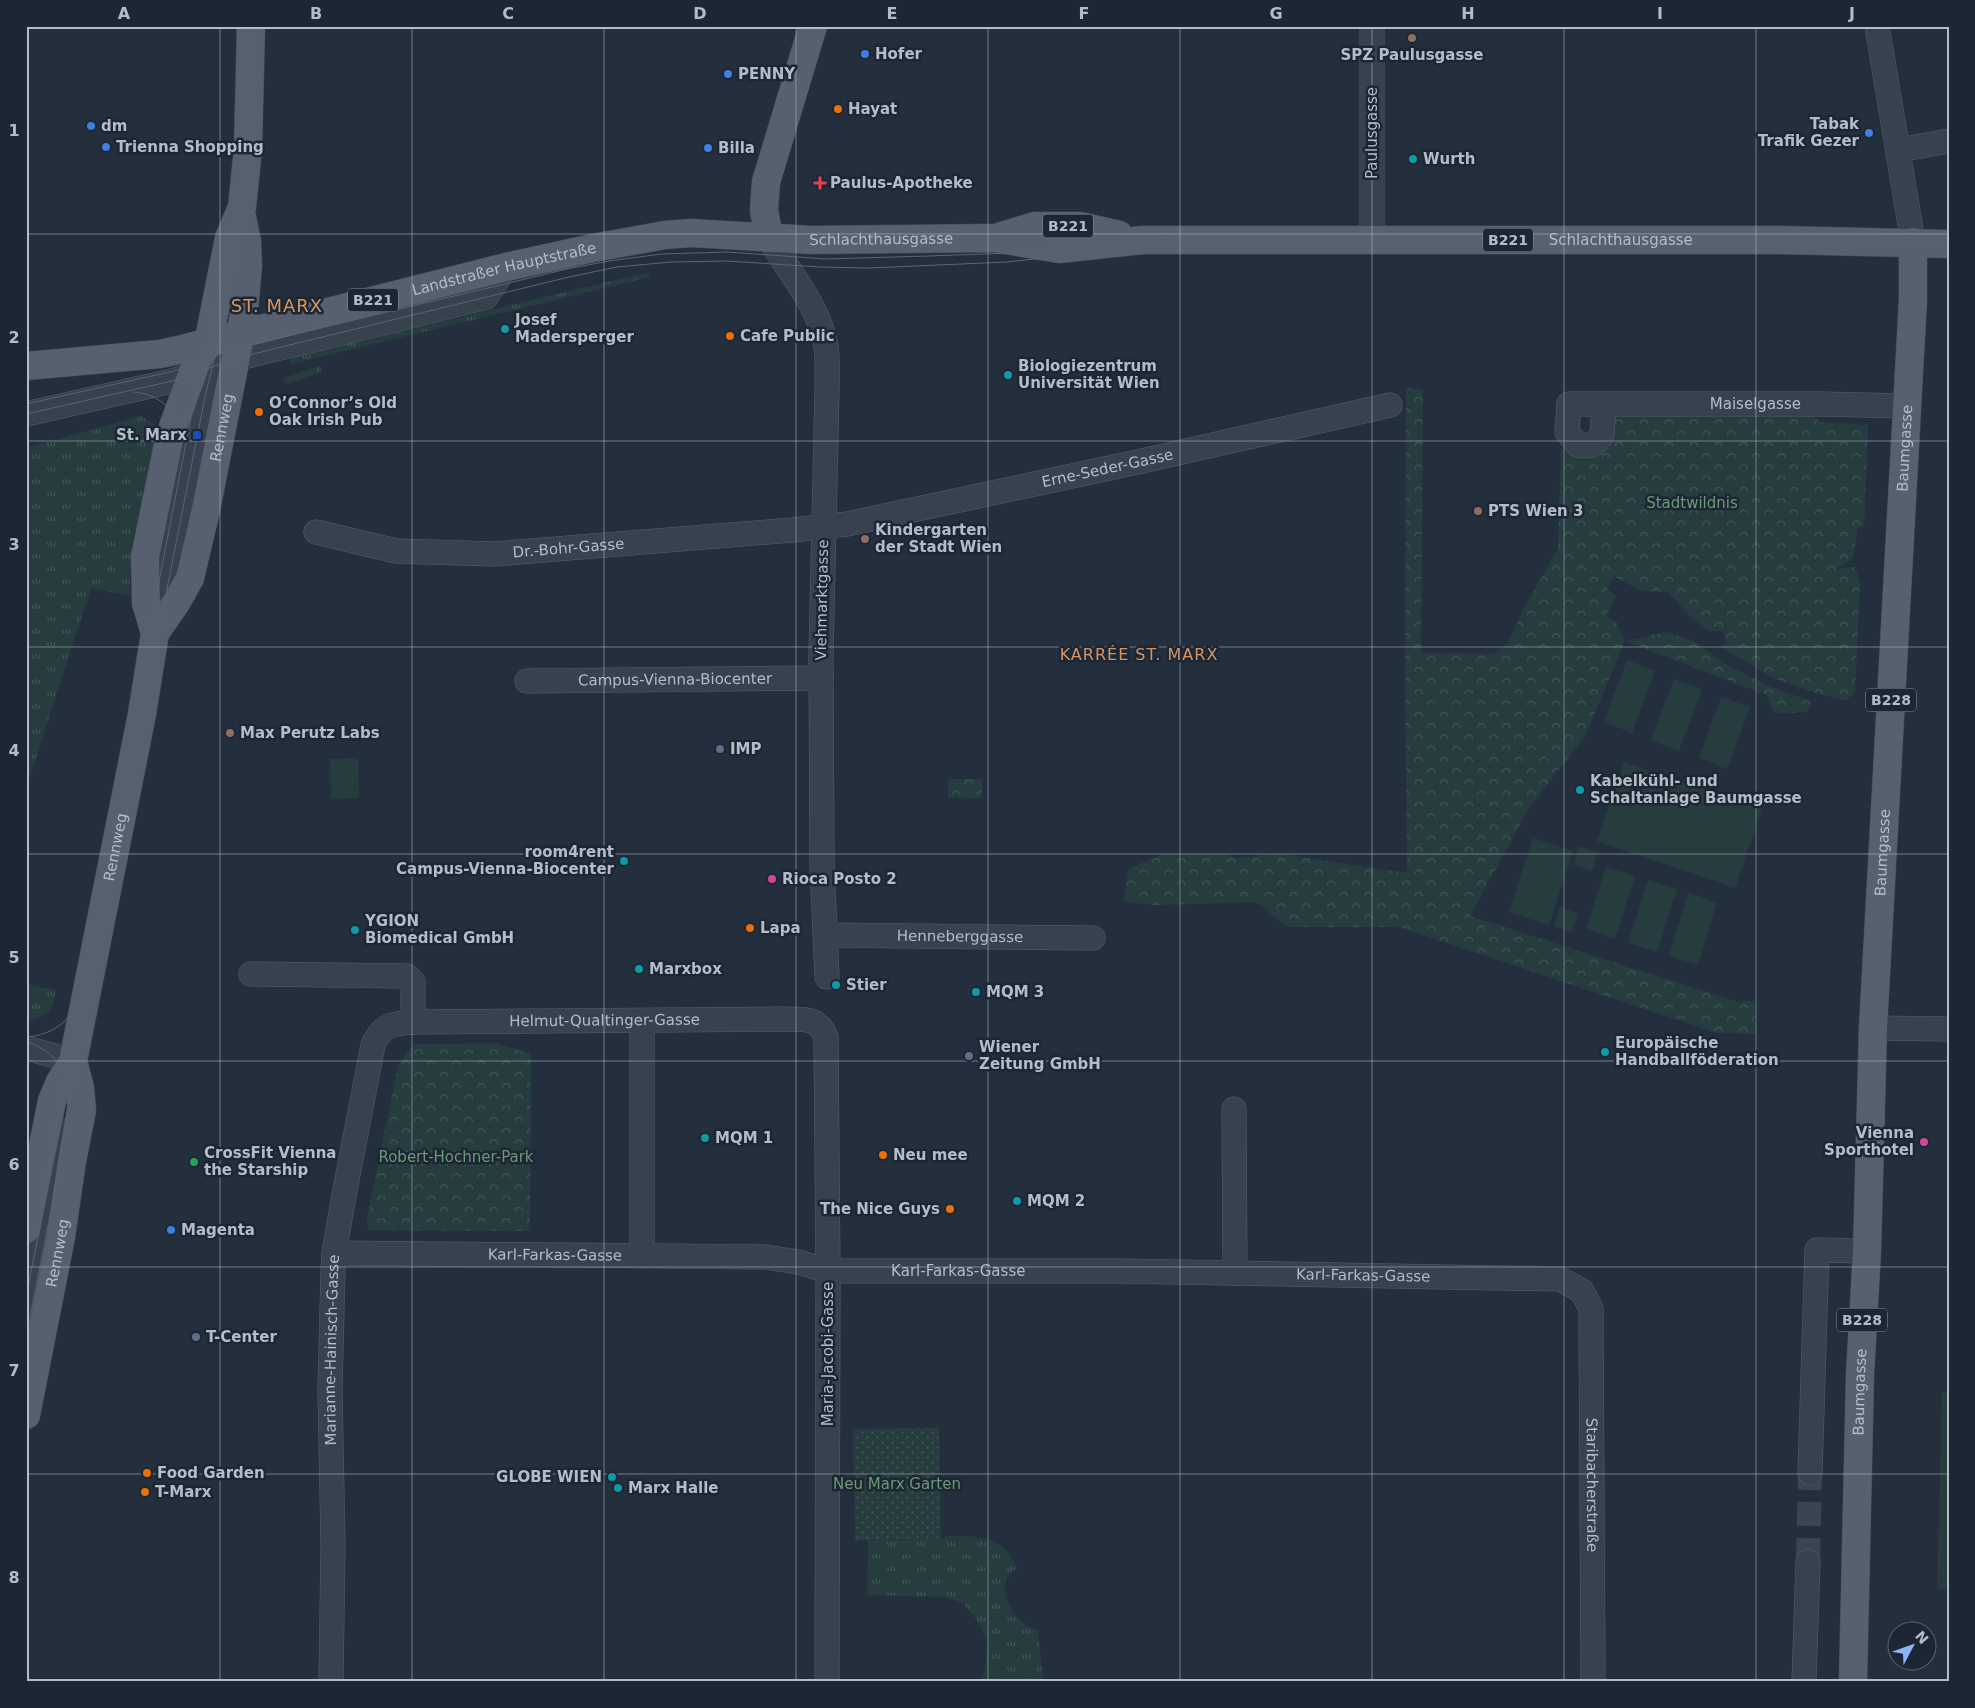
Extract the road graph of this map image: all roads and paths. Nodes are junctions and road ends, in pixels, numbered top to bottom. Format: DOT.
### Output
graph roads {
  1 [pos="251,26"];
  2 [pos="813,26"];
  3 [pos="1372,26"];
  4 [pos="1876,26"];
  5 [pos="1949,141"];
  6 [pos="1898,150"];
  7 [pos="241,213"];
  8 [pos="768,238"];
  9 [pos="1372,240"];
  10 [pos="1913,242"];
  11 [pos="1949,244"];
  12 [pos="237,347"];
  13 [pos="202,363"];
  14 [pos="26,366"];
  15 [pos="1604,404"];
  16 [pos="1390,405"];
  17 [pos="1907,406"];
  18 [pos="26,414"];
  19 [pos="824,527"];
  20 [pos="316,532"];
  21 [pos="155,633"];
  22 [pos="821,678"];
  23 [pos="527,681"];
  24 [pos="826,934"];
  25 [pos="1093,938"];
  26 [pos="251,974"];
  27 [pos="827,977"];
  28 [pos="642,1020"];
  29 [pos="413,1022"];
  30 [pos="386,1027"];
  31 [pos="822,1028"];
  32 [pos="1872,1028"];
  33 [pos="1949,1029"];
  34 [pos="26,1048"];
  35 [pos="73,1061"];
  36 [pos="1234,1109"];
  37 [pos="26,1229"];
  38 [pos="1867,1250"];
  39 [pos="334,1253"];
  40 [pos="642,1256"];
  41 [pos="828,1271"];
  42 [pos="1234,1273"];
  43 [pos="1582,1291"];
  44 [pos="26,1318"];
  45 [pos="26,1415"];
  46 [pos="1810,1472"];
  47 [pos="1808,1562"];
  48 [pos="331,1682"];
  49 [pos="827,1682"];
  50 [pos="1593,1682"];
  51 [pos="1804,1682"];
  52 [pos="1853,1682"];
  1 -- 7 [label="main road, Rennweg"];
  2 -- 8 [label="main road"];
  3 -- 9 [label="street, Paulusgasse"];
  4 -- 6 [label="street, Baumgasse"];
  5 -- 6 [label="street"];
  6 -- 10 [label="street, Baumgasse"];
  7 -- 12 [label="main road, Rennweg"];
  7 -- 13 [label="main road, Rennweg"];
  8 -- 9 [label="main road, Schlachthausgasse / B221"];
  8 -- 12 [label="main road, Landstraßer Hauptstraße / B221"];
  8 -- 19 [label="street, Viehmarktgasse"];
  9 -- 10 [label="main road, Schlachthausgasse / B221"];
  10 -- 11 [label="main road, Schlachthausgasse / B221"];
  10 -- 17 [label="main road, Baumgasse / B228"];
  12 -- 13 [label="main road, Landstraßer Hauptstraße / B221"];
  12 -- 21 [label="main road, Rennweg"];
  13 -- 14 [label="main road, Landstraßer Hauptstraße / B221"];
  13 -- 18 [label="street"];
  13 -- 21 [label="main road, Rennweg"];
  15 -- 17 [label="street, Maiselgasse"];
  16 -- 19 [label="street, Erne-Seder-Gasse"];
  17 -- 32 [label="main road, Baumgasse / B228"];
  19 -- 20 [label="street, Dr.-Bohr-Gasse"];
  19 -- 22 [label="street, Viehmarktgasse"];
  21 -- 35 [label="main road, Rennweg"];
  22 -- 23 [label="street, Campus-Vienna-Biocenter"];
  22 -- 24 [label="street, Viehmarktgasse"];
  24 -- 25 [label="street, Henneberggasse"];
  24 -- 27 [label="street, Viehmarktgasse"];
  26 -- 29 [label="street"];
  28 -- 29 [label="street, Helmut-Qualtinger-Gasse"];
  28 -- 31 [label="street, Helmut-Qualtinger-Gasse"];
  28 -- 40 [label="street"];
  29 -- 30 [label="street, Helmut-Qualtinger-Gasse"];
  30 -- 39 [label="street, Marianne-Hainisch-Gasse"];
  31 -- 41 [label="street, Maria-Jacobi-Gasse"];
  32 -- 33 [label="street"];
  32 -- 38 [label="main road, Baumgasse / B228"];
  34 -- 35 [label="street"];
  35 -- 37 [label="main road, Rennweg"];
  35 -- 44 [label="street"];
  35 -- 45 [label="main road, Rennweg"];
  36 -- 42 [label="street"];
  38 -- 46 [label="street"];
  38 -- 52 [label="main road, Baumgasse / B228"];
  39 -- 40 [label="street, Karl-Farkas-Gasse"];
  39 -- 48 [label="street, Marianne-Hainisch-Gasse"];
  40 -- 41 [label="street, Karl-Farkas-Gasse"];
  41 -- 42 [label="street, Karl-Farkas-Gasse"];
  41 -- 49 [label="street, Maria-Jacobi-Gasse"];
  42 -- 43 [label="street, Karl-Farkas-Gasse"];
  43 -- 50 [label="street, Staribacherstraße"];
  47 -- 51 [label="street"];
}
